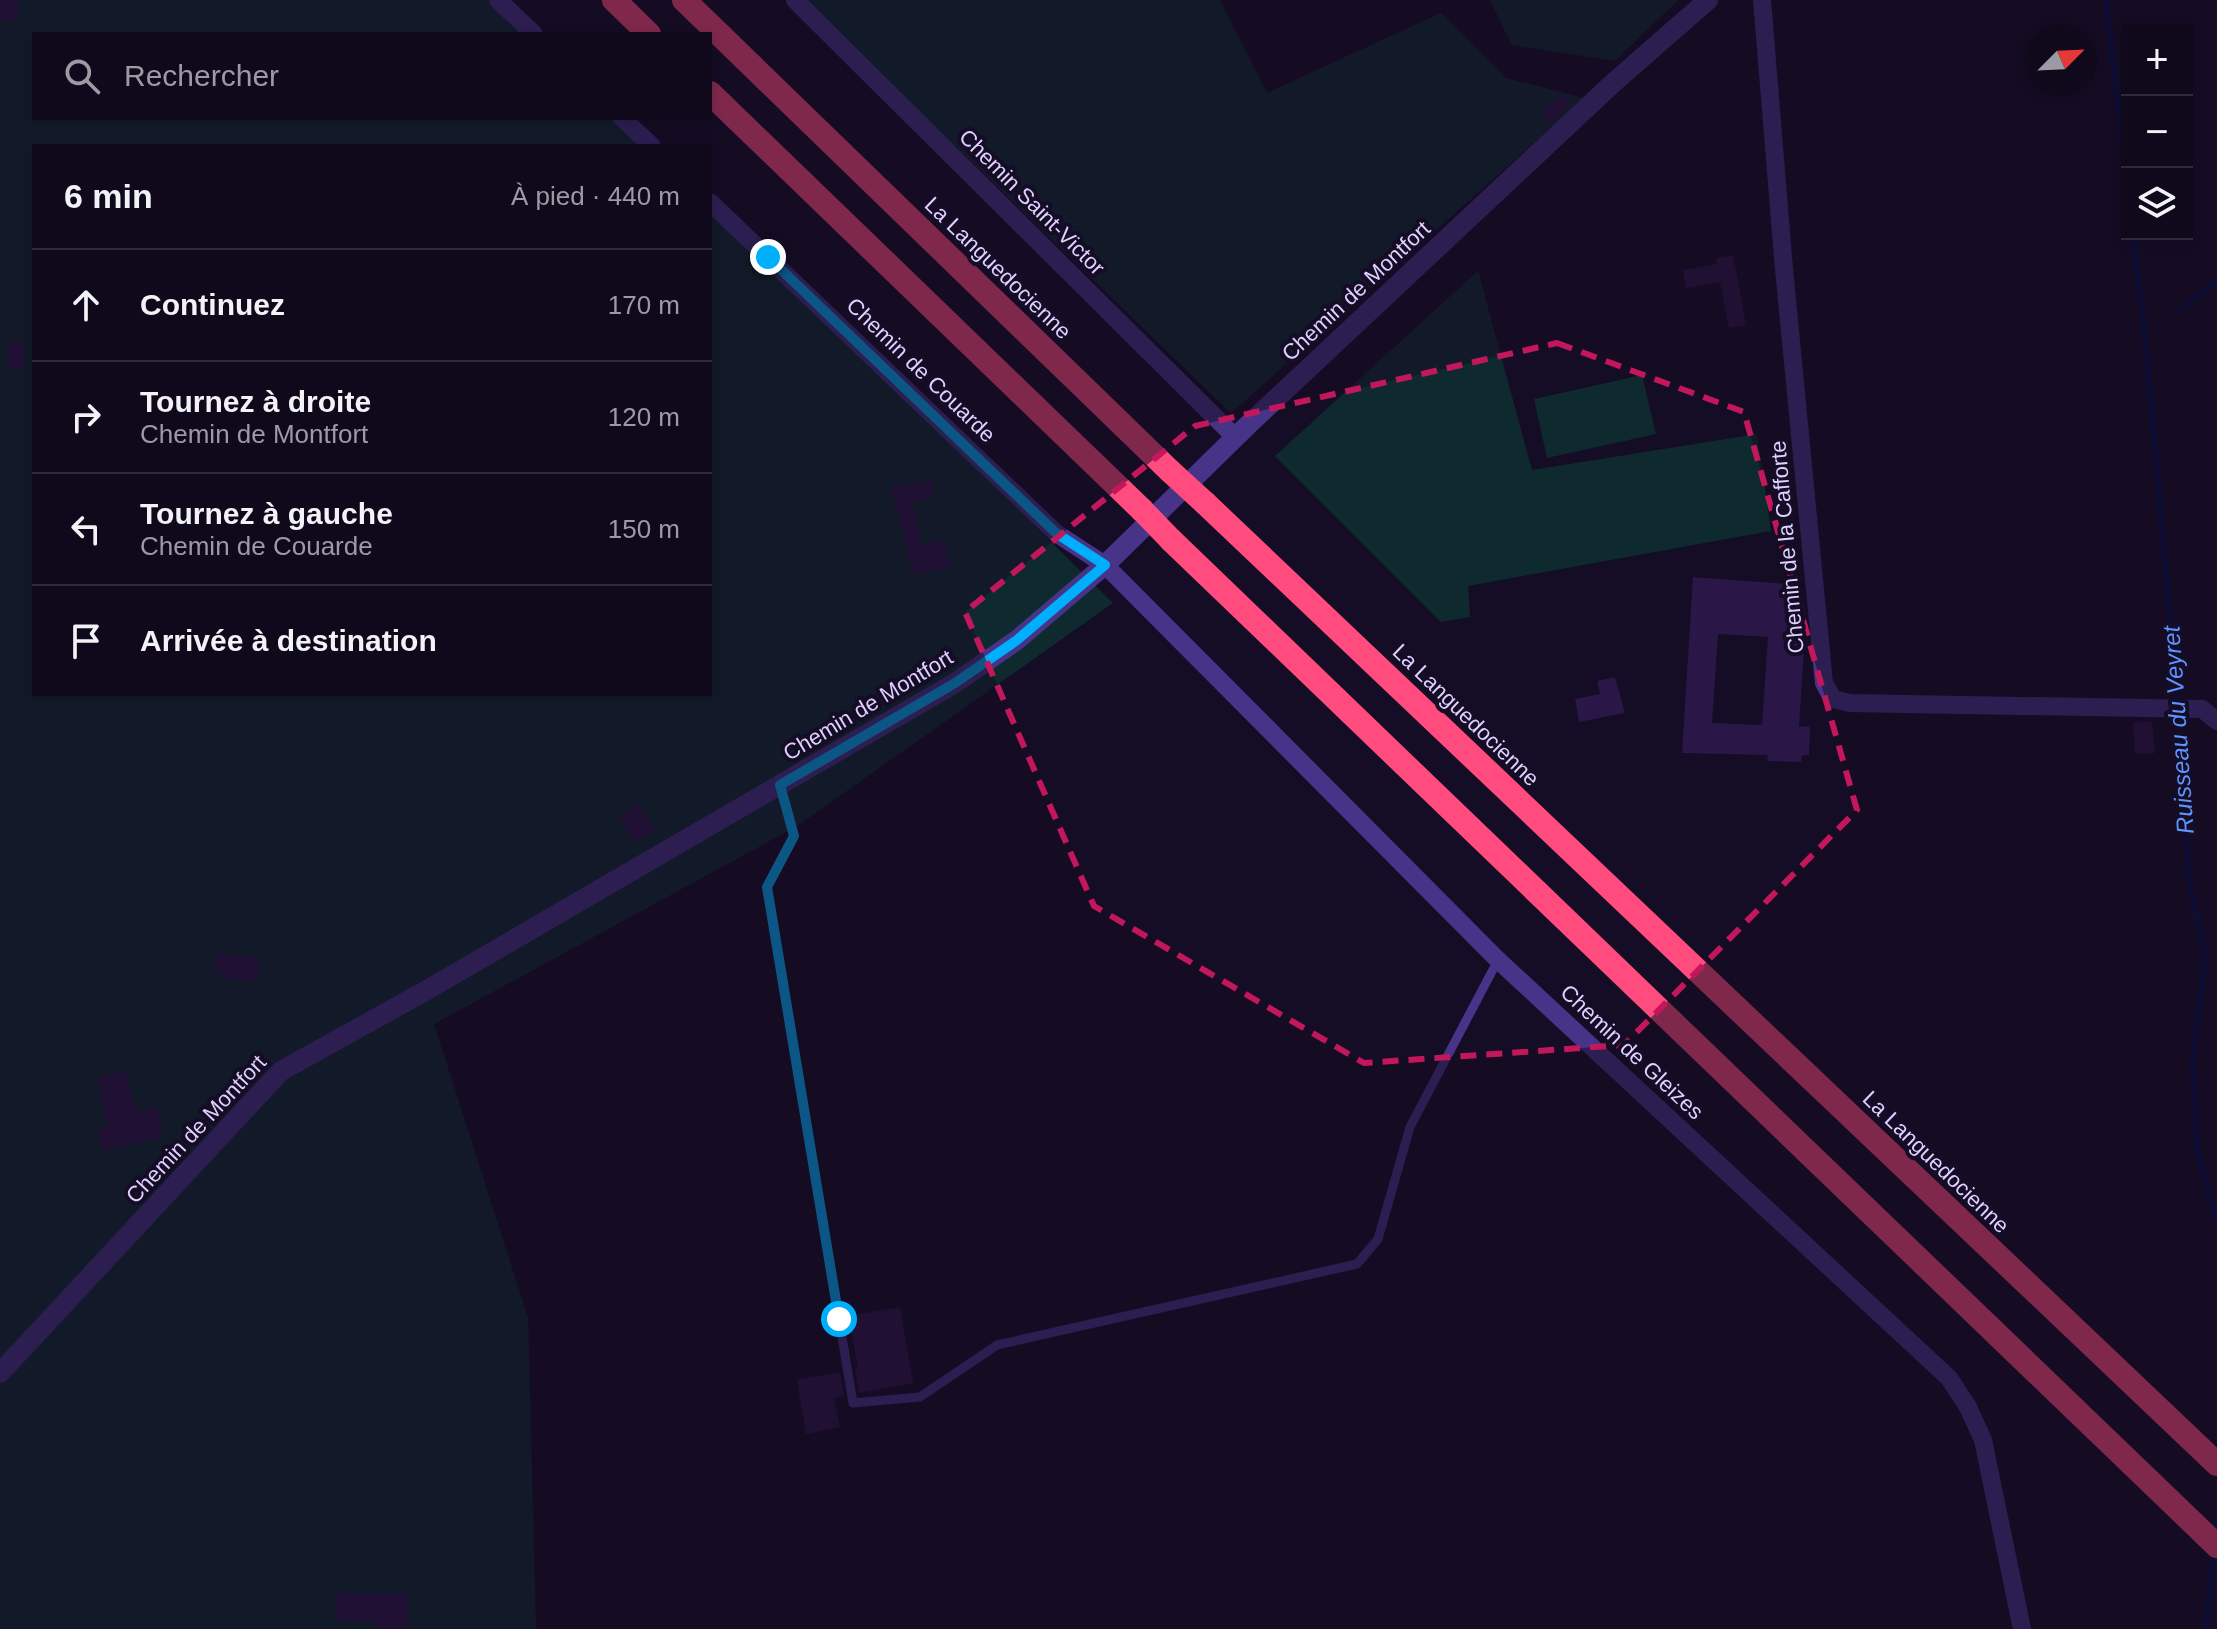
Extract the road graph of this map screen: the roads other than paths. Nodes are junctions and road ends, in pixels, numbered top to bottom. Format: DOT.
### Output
graph roads {
  1 [pos="498,0"];
  2 [pos="614,0"];
  3 [pos="684,0"];
  4 [pos="795,0"];
  5 [pos="1708,0"];
  6 [pos="1762,0"];
  7 [pos="532,32"];
  8 [pos="647,32"];
  9 [pos="712,95"];
  10 [pos="624,120"];
  11 [pos="650,144"];
  12 [pos="712,204"];
  13 [pos="1235,437"];
  14 [pos="1105,565"];
  15 [pos="2210,715"];
  16 [pos="780,785"];
  17 [pos="1498,960"];
  18 [pos="0,1373"];
  19 [pos="2210,1458"];
  20 [pos="2217,1546"];
  21 [pos="2022,1629"];
  1 -- 7 [label="street"];
  2 -- 8 [label="highway"];
  3 -- 19 [label="highway, La Languedocienne, bridge"];
  4 -- 13 [label="street, Chemin Saint-Victor"];
  5 -- 13 [label="street, Chemin de Montfort"];
  6 -- 15 [label="street, Chemin de la Cafforte"];
  9 -- 20 [label="highway, bridge"];
  10 -- 11 [label="street"];
  12 -- 14 [label="street, Chemin de Couarde"];
  13 -- 14 [label="street, Chemin de Montfort"];
  14 -- 16 [label="street, Chemin de Montfort"];
  14 -- 17 [label="street, Chemin de Gleizes"];
  16 -- 17 [label="lane"];
  16 -- 18 [label="street, Chemin de Montfort"];
  17 -- 21 [label="street, Chemin de Gleizes"];
}
